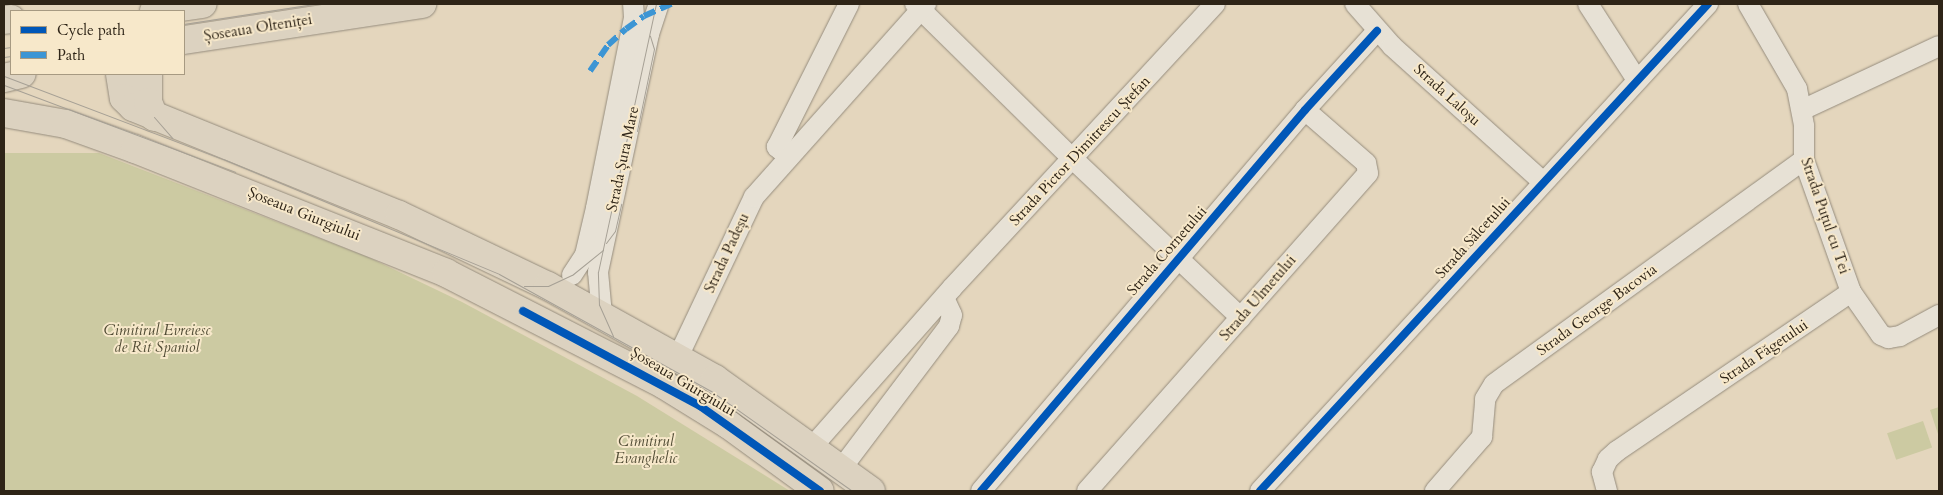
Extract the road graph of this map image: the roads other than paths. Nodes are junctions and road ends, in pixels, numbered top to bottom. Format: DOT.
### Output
graph roads {
  1 [pos="202,4"];
  2 [pos="422,4"];
  3 [pos="633,4"];
  4 [pos="659,4"];
  5 [pos="849,4"];
  6 [pos="1215,4"];
  7 [pos="1355,4"];
  8 [pos="1588,4"];
  9 [pos="1708,4"];
  10 [pos="1748,4"];
  11 [pos="920,6"];
  12 [pos="161,10"];
  13 [pos="1377,31"];
  14 [pos="185,40"];
  15 [pos="1939,46"];
  16 [pos="18,75"];
  17 [pos="120,75"];
  18 [pos="148,75"];
  19 [pos="4,78"];
  20 [pos="1637,80"];
  21 [pos="1305,110"];
  22 [pos="1802,110"];
  23 [pos="4,113"];
  24 [pos="154,117"];
  25 [pos="789,158"];
  26 [pos="1073,159"];
  27 [pos="1804,160"];
  28 [pos="1543,182"];
  29 [pos="603,250"];
  30 [pos="1178,260"];
  31 [pos="560,280"];
  32 [pos="1851,292"];
  33 [pos="944,298"];
  34 [pos="602,315"];
  35 [pos="1939,315"];
  36 [pos="1241,318"];
  37 [pos="678,357"];
  38 [pos="812,447"];
  39 [pos="841,469"];
  40 [pos="820,491"];
  41 [pos="871,491"];
  42 [pos="981,491"];
  43 [pos="1087,491"];
  44 [pos="1260,491"];
  45 [pos="1435,491"];
  46 [pos="1607,491"];
  1 -- 12 [label="main road"];
  2 -- 14 [label="main road, Șoseaua Olteniței"];
  3 -- 31 [label="street, Strada Șura Mare"];
  4 -- 29 [label="street, Strada Șura Mare"];
  5 -- 25 [label="street"];
  6 -- 26 [label="street, Strada Pictor Dimitrescu Ștefan"];
  7 -- 13 [label="street, Strada Laloșu"];
  8 -- 20 [label="street"];
  9 -- 20 [label="street, Strada Sălcetului"];
  10 -- 22 [label="street, Strada Puțul cu Tei"];
  11 -- 25 [label="street, Strada Padeșu"];
  11 -- 26 [label="street, Strada Padeșu"];
  13 -- 21 [label="street, Strada Cornetului"];
  13 -- 28 [label="street, Strada Laloșu"];
  15 -- 22 [label="street"];
  16 -- 19 [label="main road"];
  17 -- 24 [label="main road, Șoseaua Giurgiului"];
  18 -- 24 [label="main road"];
  20 -- 28 [label="street, Strada Sălcetului"];
  21 -- 30 [label="street, Strada Cornetului"];
  21 -- 36 [label="street, Strada Ulmetului"];
  22 -- 27 [label="street, Strada Puțul cu Tei"];
  23 -- 40 [label="main road, Șoseaua Giurgiului"];
  24 -- 31 [label="main road, Șoseaua Giurgiului"];
  25 -- 37 [label="street, Strada Padeșu"];
  26 -- 30 [label="street, Strada Padeșu"];
  26 -- 33 [label="street, Strada Pictor Dimitrescu Ștefan"];
  27 -- 32 [label="street, Strada Puțul cu Tei"];
  27 -- 45 [label="street, Strada George Bacovia"];
  28 -- 44 [label="street, Strada Sălcetului"];
  29 -- 31 [label="street"];
  29 -- 34 [label="street, Strada Șura Mare"];
  30 -- 36 [label="street, Strada Padeșu"];
  30 -- 42 [label="street, Strada Cornetului"];
  31 -- 34 [label="main road, Șoseaua Giurgiului"];
  32 -- 35 [label="street"];
  32 -- 46 [label="street, Strada Făgetului"];
  33 -- 38 [label="street, Strada Pictor Dimitrescu Ștefan"];
  33 -- 39 [label="street"];
  34 -- 37 [label="main road, Șoseaua Giurgiului"];
  36 -- 43 [label="street, Strada Ulmetului"];
  37 -- 38 [label="main road, Șoseaua Giurgiului"];
  38 -- 39 [label="main road, Șoseaua Giurgiului"];
  39 -- 41 [label="main road, Șoseaua Giurgiului"];
}
